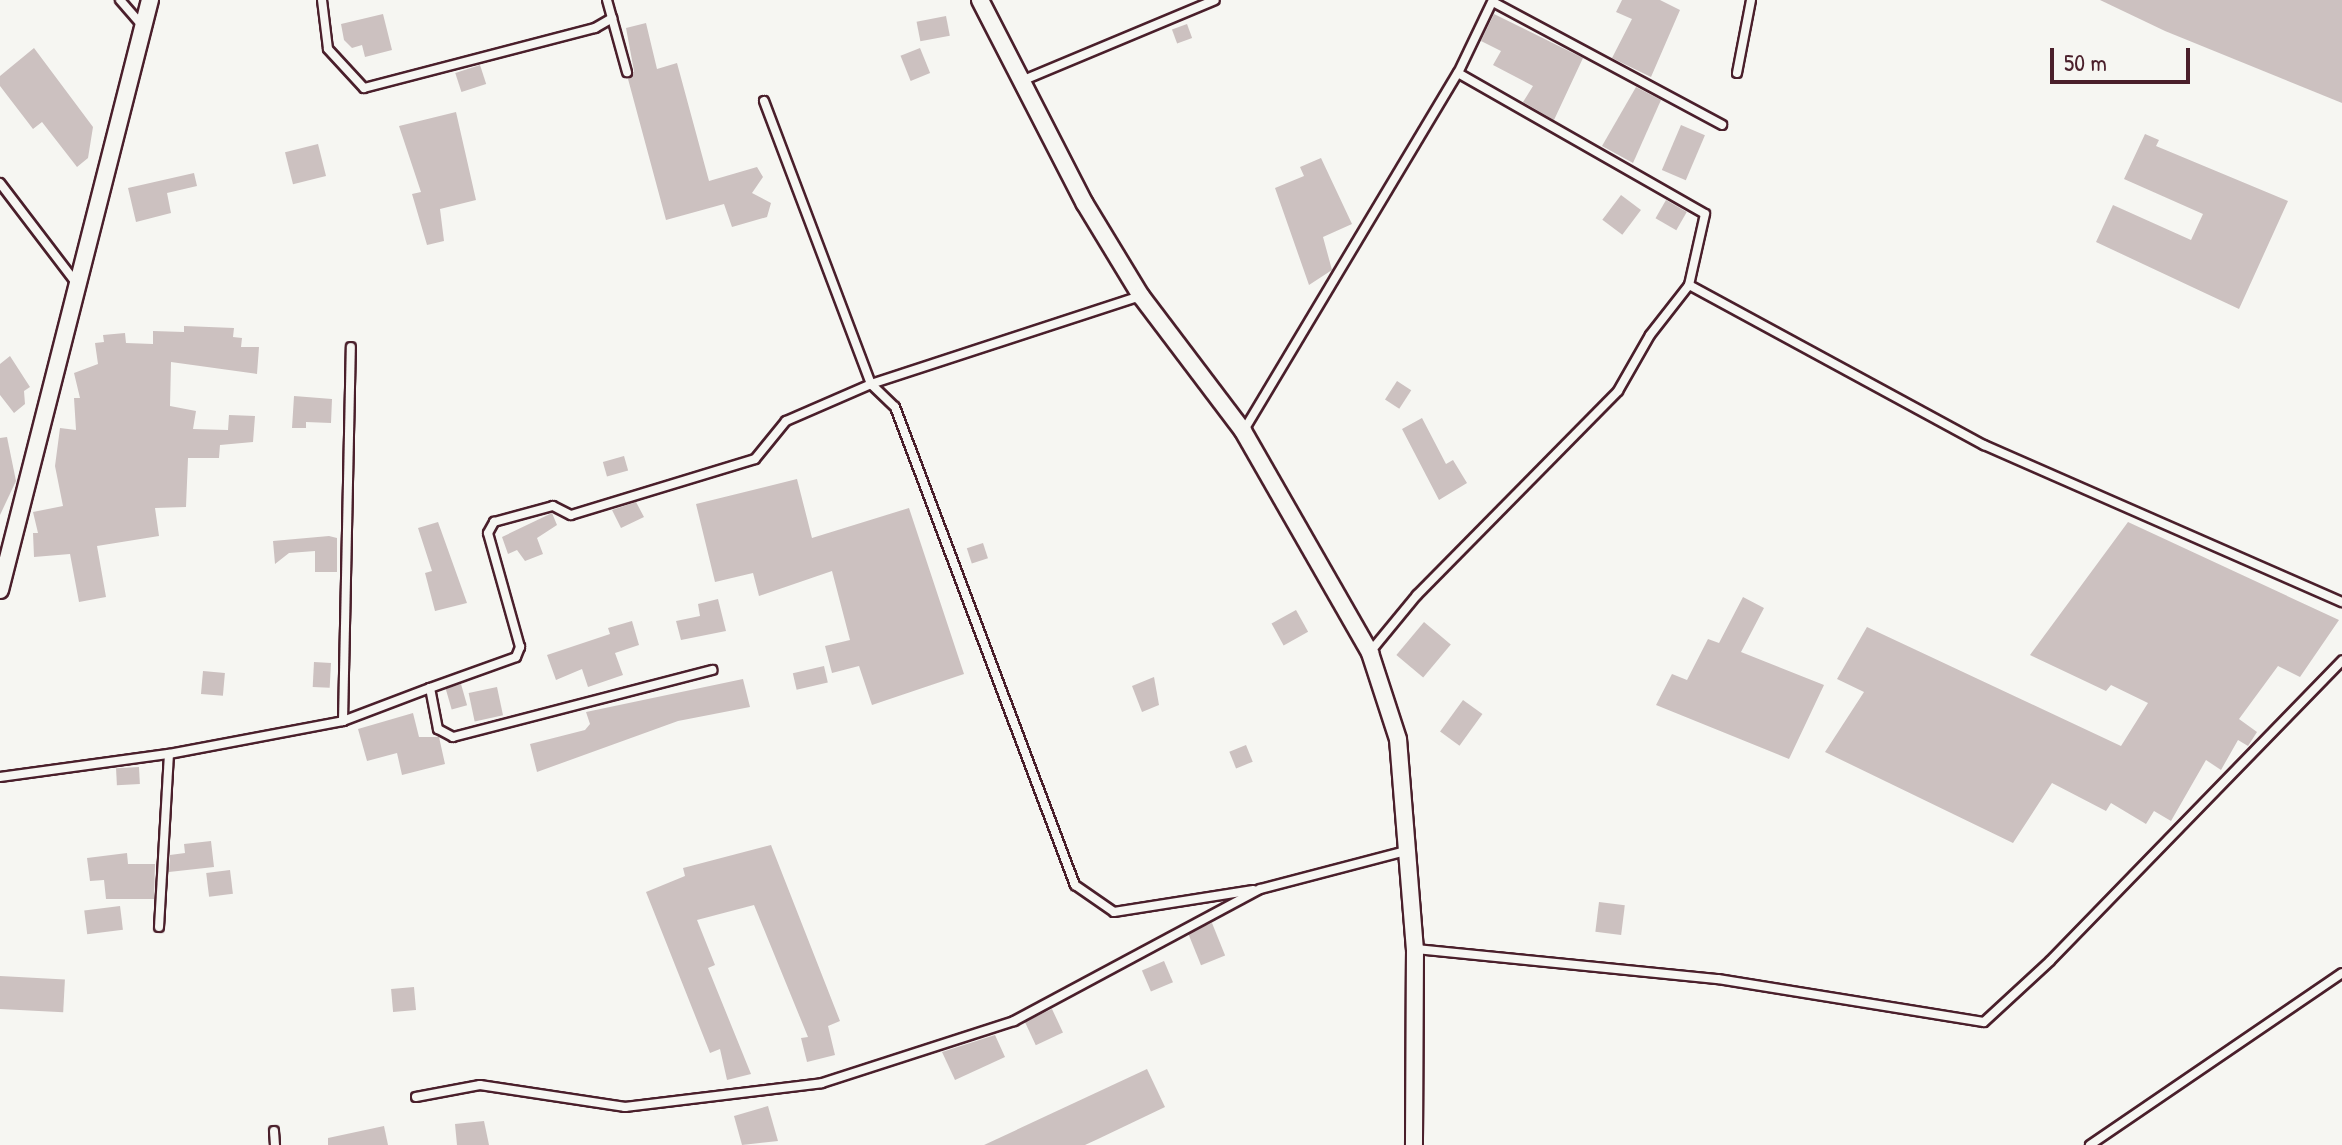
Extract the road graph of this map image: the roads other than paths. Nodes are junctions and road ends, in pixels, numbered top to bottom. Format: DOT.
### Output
graph roads {
  1 [pos="120,0"];
  2 [pos="150,0"];
  3 [pos="322,0"];
  4 [pos="607,0"];
  5 [pos="980,0"];
  6 [pos="1215,0"];
  7 [pos="1751,0"];
  8 [pos="1493,1"];
  9 [pos="612,18"];
  10 [pos="144,27"];
  11 [pos="627,72"];
  12 [pos="1458,73"];
  13 [pos="1737,73"];
  14 [pos="1018,82"];
  15 [pos="764,101"];
  16 [pos="1722,125"];
  17 [pos="0,183"];
  18 [pos="78,285"];
  19 [pos="1689,285"];
  20 [pos="1141,296"];
  21 [pos="351,347"];
  22 [pos="871,384"];
  23 [pos="1243,431"];
  24 [pos="1,581"];
  25 [pos="2342,602"];
  26 [pos="1370,653"];
  27 [pos="2342,661"];
  28 [pos="713,670"];
  29 [pos="430,688"];
  30 [pos="343,721"];
  31 [pos="169,754"];
  32 [pos="0,777"];
  33 [pos="1406,851"];
  34 [pos="1260,889"];
  35 [pos="159,927"];
  36 [pos="1415,949"];
  37 [pos="2342,973"];
  38 [pos="416,1097"];
  39 [pos="274,1131"];
  40 [pos="275,1145"];
  41 [pos="1414,1145"];
  42 [pos="2090,1145"];
  1 -- 10 [label="lane"];
  2 -- 10 [label="street"];
  3 -- 9 [label="lane"];
  4 -- 9 [label="lane"];
  5 -- 14 [label="street"];
  6 -- 14 [label="lane"];
  7 -- 13 [label="lane"];
  8 -- 12 [label="lane"];
  8 -- 16 [label="lane"];
  9 -- 11 [label="lane"];
  10 -- 18 [label="street"];
  12 -- 19 [label="lane"];
  12 -- 23 [label="lane"];
  14 -- 20 [label="street"];
  15 -- 22 [label="lane"];
  17 -- 18 [label="lane"];
  18 -- 24 [label="street"];
  19 -- 25 [label="lane"];
  19 -- 26 [label="lane"];
  20 -- 22 [label="lane"];
  20 -- 23 [label="street"];
  21 -- 30 [label="lane"];
  22 -- 29 [label="lane"];
  22 -- 34 [label="lane"];
  23 -- 26 [label="street"];
  26 -- 33 [label="street"];
  27 -- 36 [label="lane"];
  28 -- 29 [label="lane"];
  29 -- 30 [label="lane"];
  30 -- 31 [label="lane"];
  31 -- 32 [label="lane"];
  31 -- 35 [label="lane"];
  33 -- 34 [label="lane"];
  33 -- 36 [label="street"];
  34 -- 38 [label="lane"];
  36 -- 41 [label="street"];
  37 -- 42 [label="lane"];
  39 -- 40 [label="lane"];
}
